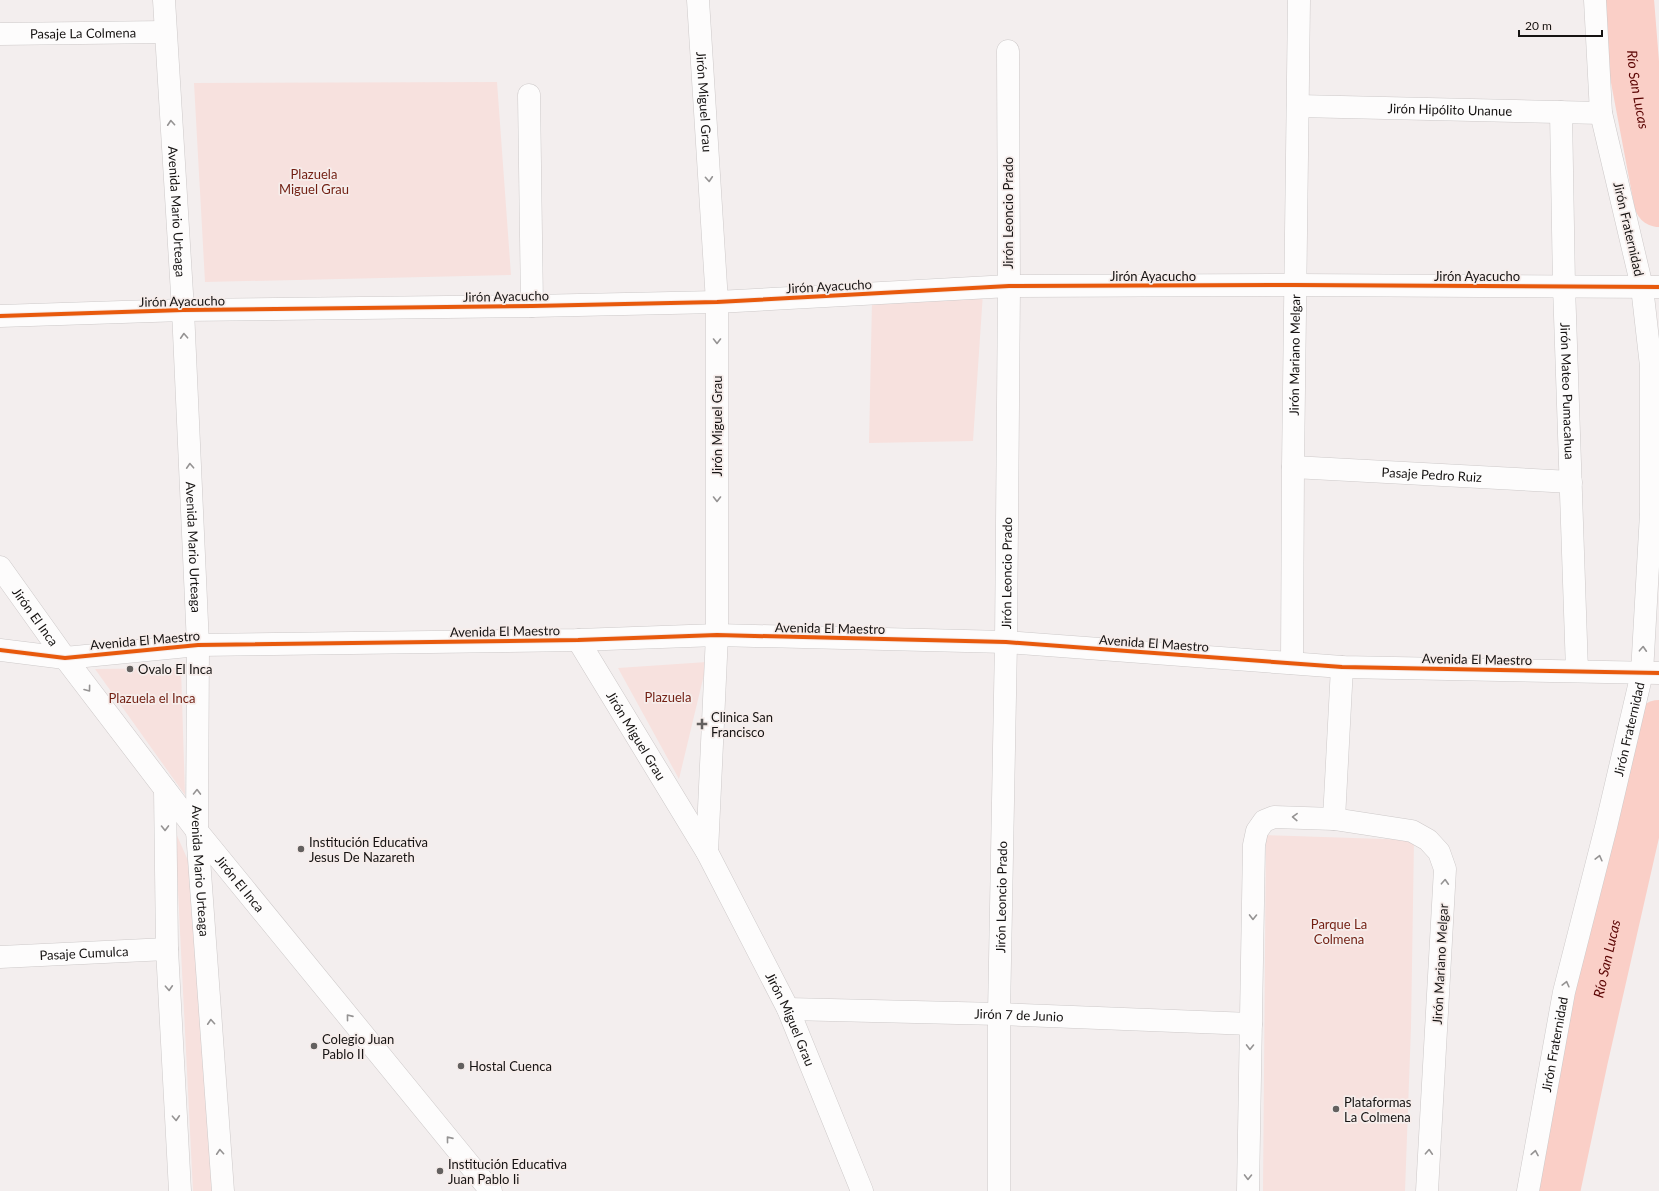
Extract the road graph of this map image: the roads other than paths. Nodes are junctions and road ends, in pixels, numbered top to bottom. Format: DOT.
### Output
graph roads {
  1 [pos="164,0"];
  2 [pos="698,0"];
  3 [pos="1299,0"];
  4 [pos="1595,0"];
  5 [pos="166,32"];
  6 [pos="0,34"];
  7 [pos="1008,50"];
  8 [pos="528,95"];
  9 [pos="1298,106"];
  10 [pos="1561,112"];
  11 [pos="1601,113"];
  12 [pos="1295,285"];
  13 [pos="1008,286"];
  14 [pos="1564,286"];
  15 [pos="1651,287"];
  16 [pos="717,302"];
  17 [pos="532,306"];
  18 [pos="183,310"];
  19 [pos="0,316"];
  20 [pos="1293,467"];
  21 [pos="1571,482"];
  22 [pos="0,566"];
  23 [pos="716,635"];
  24 [pos="578,640"];
  25 [pos="1006,642"];
  26 [pos="198,645"];
  27 [pos="0,650"];
  28 [pos="65,658"];
  29 [pos="1292,662"];
  30 [pos="1342,667"];
  31 [pos="1577,671"];
  32 [pos="1650,673"];
  33 [pos="165,790"];
  34 [pos="1334,819"];
  35 [pos="197,831"];
  36 [pos="707,852"];
  37 [pos="167,949"];
  38 [pos="0,957"];
  39 [pos="788,1009"];
  40 [pos="999,1014"];
  41 [pos="1251,1024"];
  42 [pos="180,1191"];
  43 [pos="223,1191"];
  44 [pos="491,1191"];
  45 [pos="862,1191"];
  46 [pos="999,1191"];
  47 [pos="1248,1191"];
  48 [pos="1427,1191"];
  49 [pos="1528,1191"];
  1 -- 5 [label="street, Avenida Mario Urteaga"];
  2 -- 16 [label="street, Jirón Miguel Grau, one-way"];
  3 -- 9 [label="street, Jirón Mariano Melgar"];
  4 -- 11 [label="street, Jirón Fraternidad"];
  5 -- 6 [label="street, Pasaje La Colmena"];
  18 -- 5 [label="street, Avenida Mario Urteaga, one-way"];
  7 -- 13 [label="street, Jirón Leoncio Prado"];
  8 -- 17 [label="street"];
  9 -- 10 [label="street, Jirón Hipólito Unanue"];
  9 -- 12 [label="street, Jirón Mariano Melgar"];
  10 -- 11 [label="street, Jirón Hipólito Unanue"];
  10 -- 14 [label="street, Jirón Mateo Pumacahua"];
  11 -- 15 [label="street, Jirón Fraternidad"];
  12 -- 13 [label="street, Jirón Ayacucho"];
  12 -- 14 [label="street, Jirón Ayacucho"];
  12 -- 20 [label="street, Jirón Mariano Melgar"];
  13 -- 16 [label="street, Jirón Ayacucho"];
  13 -- 25 [label="street, Jirón Leoncio Prado"];
  14 -- 15 [label="street, Jirón Ayacucho"];
  14 -- 21 [label="street, Jirón Mateo Pumacahua"];
  32 -- 15 [label="street, Jirón Fraternidad, one-way"];
  16 -- 17 [label="street, Jirón Ayacucho"];
  16 -- 23 [label="street, Jirón Miguel Grau, one-way"];
  17 -- 18 [label="street, Jirón Ayacucho"];
  18 -- 19 [label="street, Jirón Ayacucho"];
  26 -- 18 [label="street, Avenida Mario Urteaga, one-way"];
  20 -- 21 [label="street, Pasaje Pedro Ruiz"];
  20 -- 29 [label="street, Jirón Mariano Melgar"];
  21 -- 31 [label="street, Jirón Mateo Pumacahua"];
  22 -- 28 [label="street, Jirón El Inca"];
  23 -- 24 [label="street, Avenida El Maestro"];
  23 -- 25 [label="street, Avenida El Maestro"];
  23 -- 36 [label="street, Jirón Miguel Grau"];
  24 -- 26 [label="street, Avenida El Maestro"];
  24 -- 36 [label="street, Jirón Miguel Grau"];
  25 -- 29 [label="street, Avenida El Maestro"];
  25 -- 40 [label="street, Jirón Leoncio Prado"];
  26 -- 28 [label="street, Avenida El Maestro"];
  35 -- 26 [label="street, Avenida Mario Urteaga, one-way"];
  27 -- 28 [label="street, Avenida El Maestro"];
  28 -- 33 [label="street, Jirón El Inca, one-way"];
  29 -- 30 [label="street, Avenida El Maestro"];
  30 -- 31 [label="street, Avenida El Maestro"];
  30 -- 34 [label="street"];
  31 -- 32 [label="street, Avenida El Maestro"];
  49 -- 32 [label="street, Jirón Fraternidad, one-way"];
  33 -- 35 [label="street, Jirón El Inca"];
  33 -- 37 [label="street, one-way"];
  34 -- 41 [label="street, Jirón Mariano Melgar, one-way"];
  48 -- 34 [label="street, Jirón Mariano Melgar, one-way"];
  43 -- 35 [label="street, Avenida Mario Urteaga, one-way"];
  44 -- 35 [label="street, Jirón El Inca, one-way"];
  36 -- 39 [label="street, Jirón Miguel Grau"];
  37 -- 38 [label="street, Pasaje Cumulca"];
  37 -- 42 [label="street, one-way"];
  39 -- 40 [label="street, Jirón 7 de Junio"];
  39 -- 45 [label="street, Jirón Miguel Grau"];
  40 -- 41 [label="street, Jirón 7 de Junio"];
  40 -- 46 [label="street, Jirón Leoncio Prado"];
  41 -- 47 [label="street, Jirón Mariano Melgar, one-way"];
}
